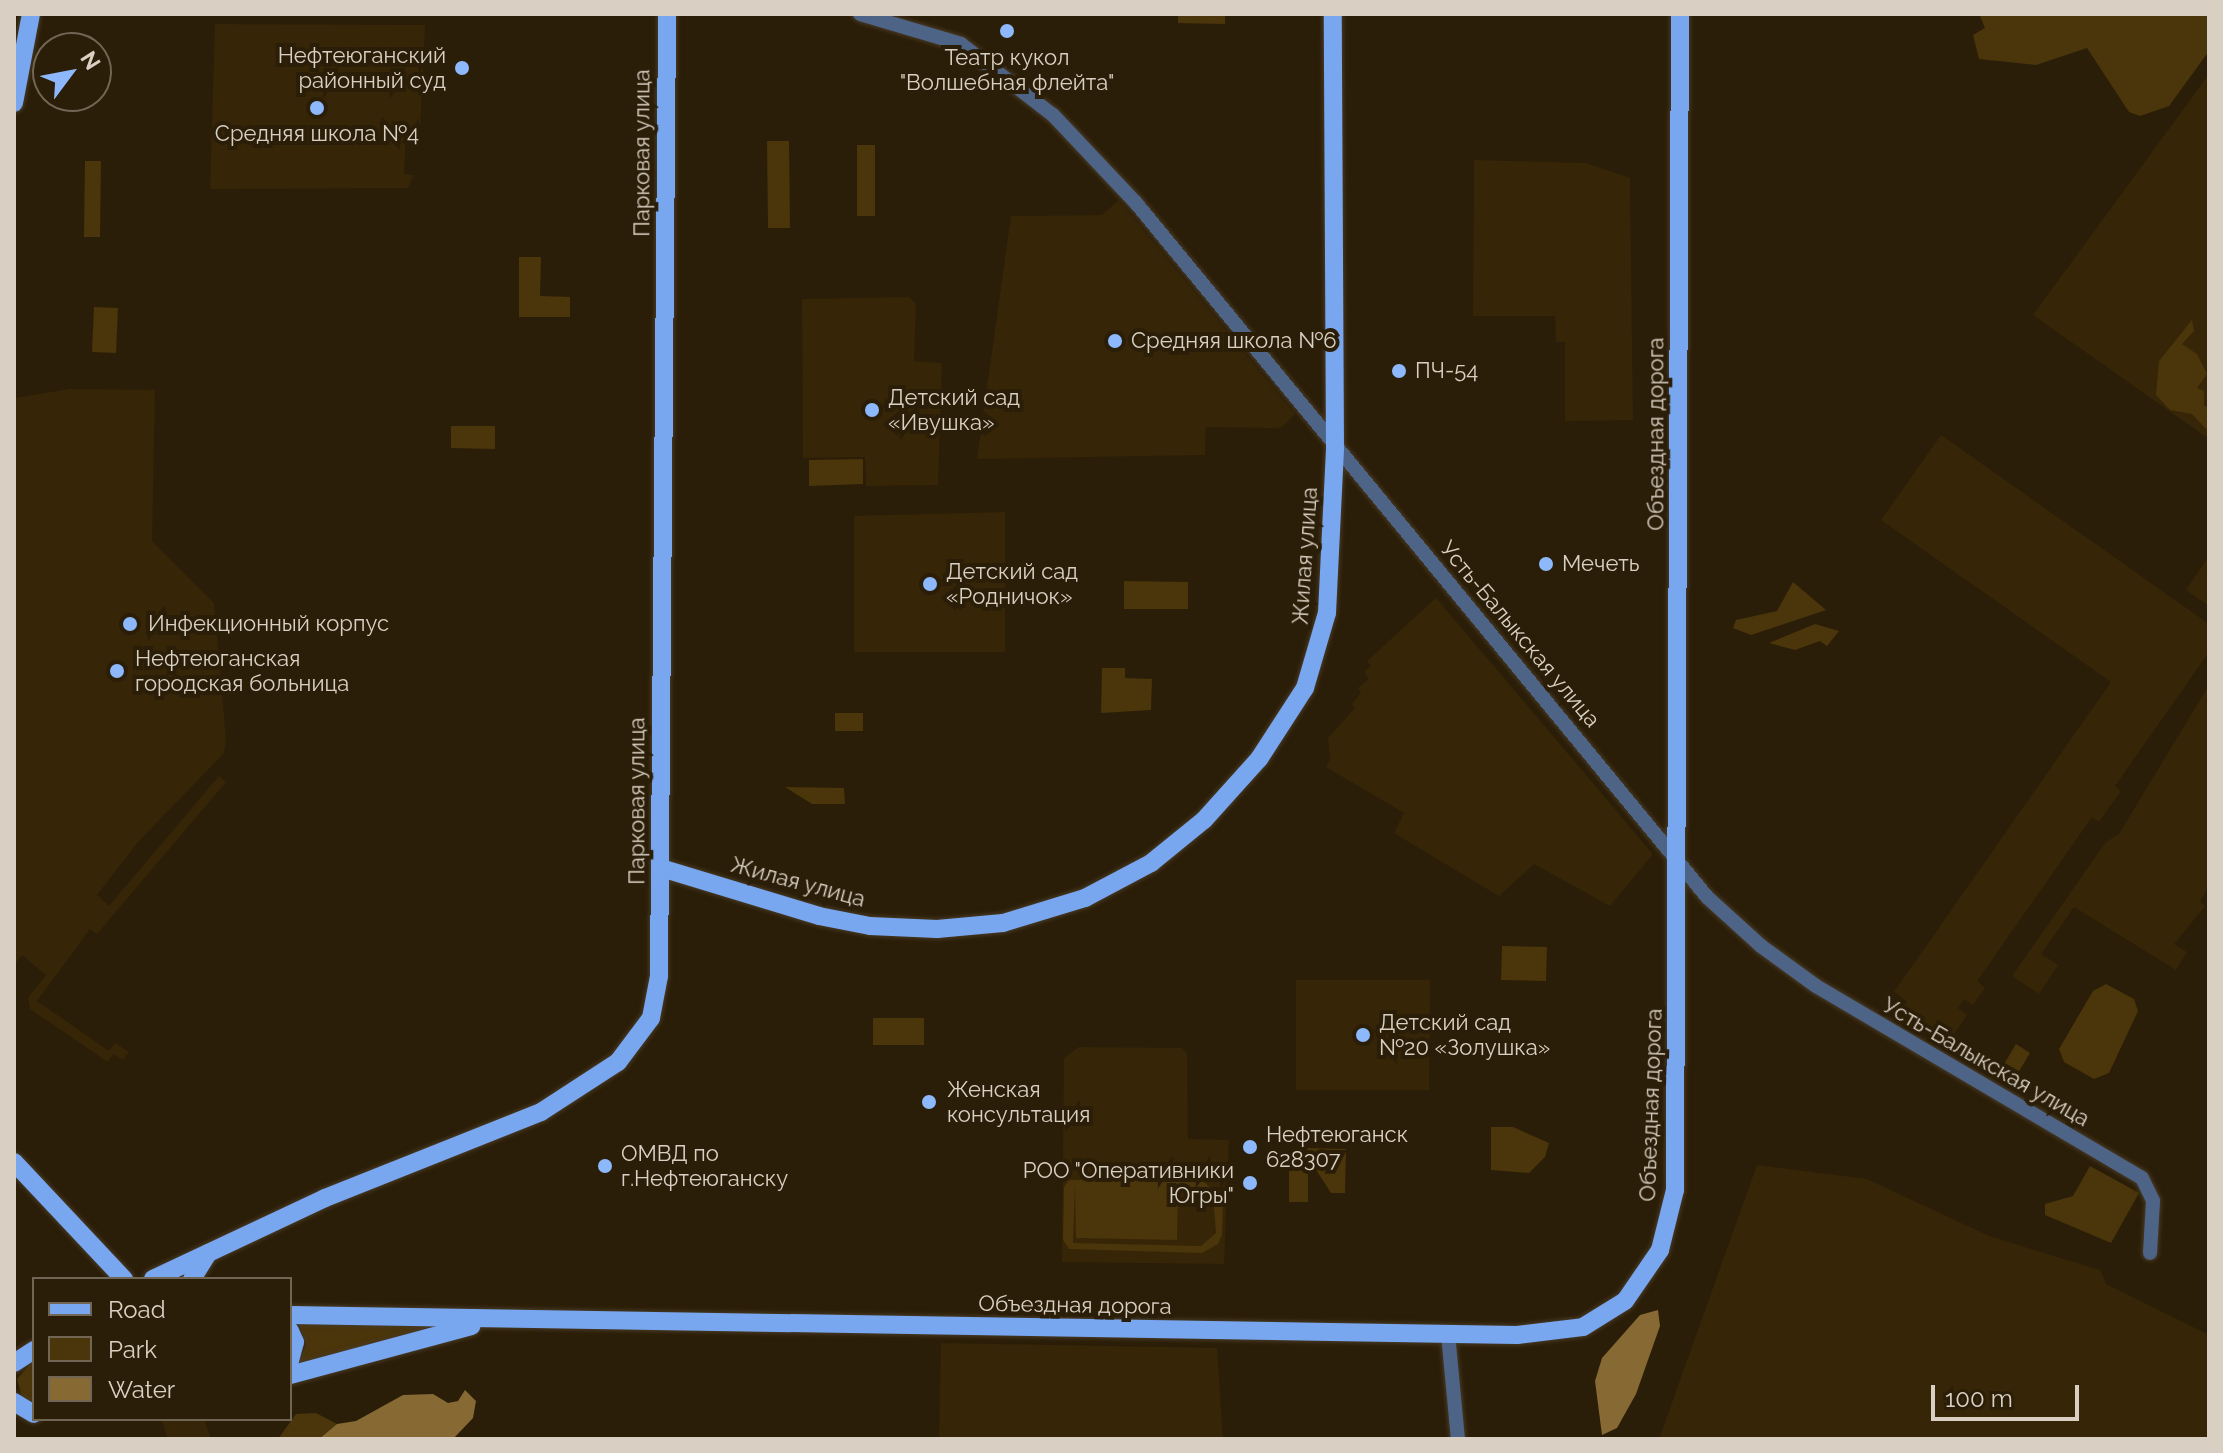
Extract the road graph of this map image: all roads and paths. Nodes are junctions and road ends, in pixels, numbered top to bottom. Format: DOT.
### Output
graph roads {
  1 [pos="31,14"];
  2 [pos="667,14"];
  3 [pos="860,14"];
  4 [pos="1333,14"];
  5 [pos="1680,14"];
  6 [pos="14,103"];
  7 [pos="1335,448"];
  8 [pos="1680,863"];
  9 [pos="661,868"];
  10 [pos="14,1162"];
  11 [pos="210,1251"];
  12 [pos="2150,1253"];
  13 [pos="122,1277"];
  14 [pos="157,1277"];
  15 [pos="193,1277"];
  16 [pos="292,1315"];
  17 [pos="510,1319"];
  18 [pos="1448,1334"];
  19 [pos="292,1374"];
  20 [pos="14,1402"];
  21 [pos="32,1414"];
  22 [pos="1458,1439"];
  1 -- 6 [label="main road"];
  2 -- 9 [label="main road, Парковая улица"];
  3 -- 7 [label="street, Усть-Балыкская улица"];
  4 -- 7 [label="main road, Жилая улица"];
  5 -- 8 [label="main road, Объездная дорога"];
  7 -- 8 [label="street, Усть-Балыкская улица"];
  7 -- 9 [label="main road, Жилая улица"];
  8 -- 12 [label="street, Усть-Балыкская улица"];
  8 -- 18 [label="main road, Объездная дорога"];
  9 -- 11 [label="main road, Парковая улица"];
  10 -- 13 [label="main road"];
  11 -- 14 [label="main road, Парковая улица"];
  11 -- 15 [label="main road"];
  16 -- 17 [label="main road"];
  17 -- 18 [label="main road, Объездная дорога"];
  17 -- 19 [label="main road"];
  18 -- 22 [label="street"];
  20 -- 21 [label="main road"];
}
